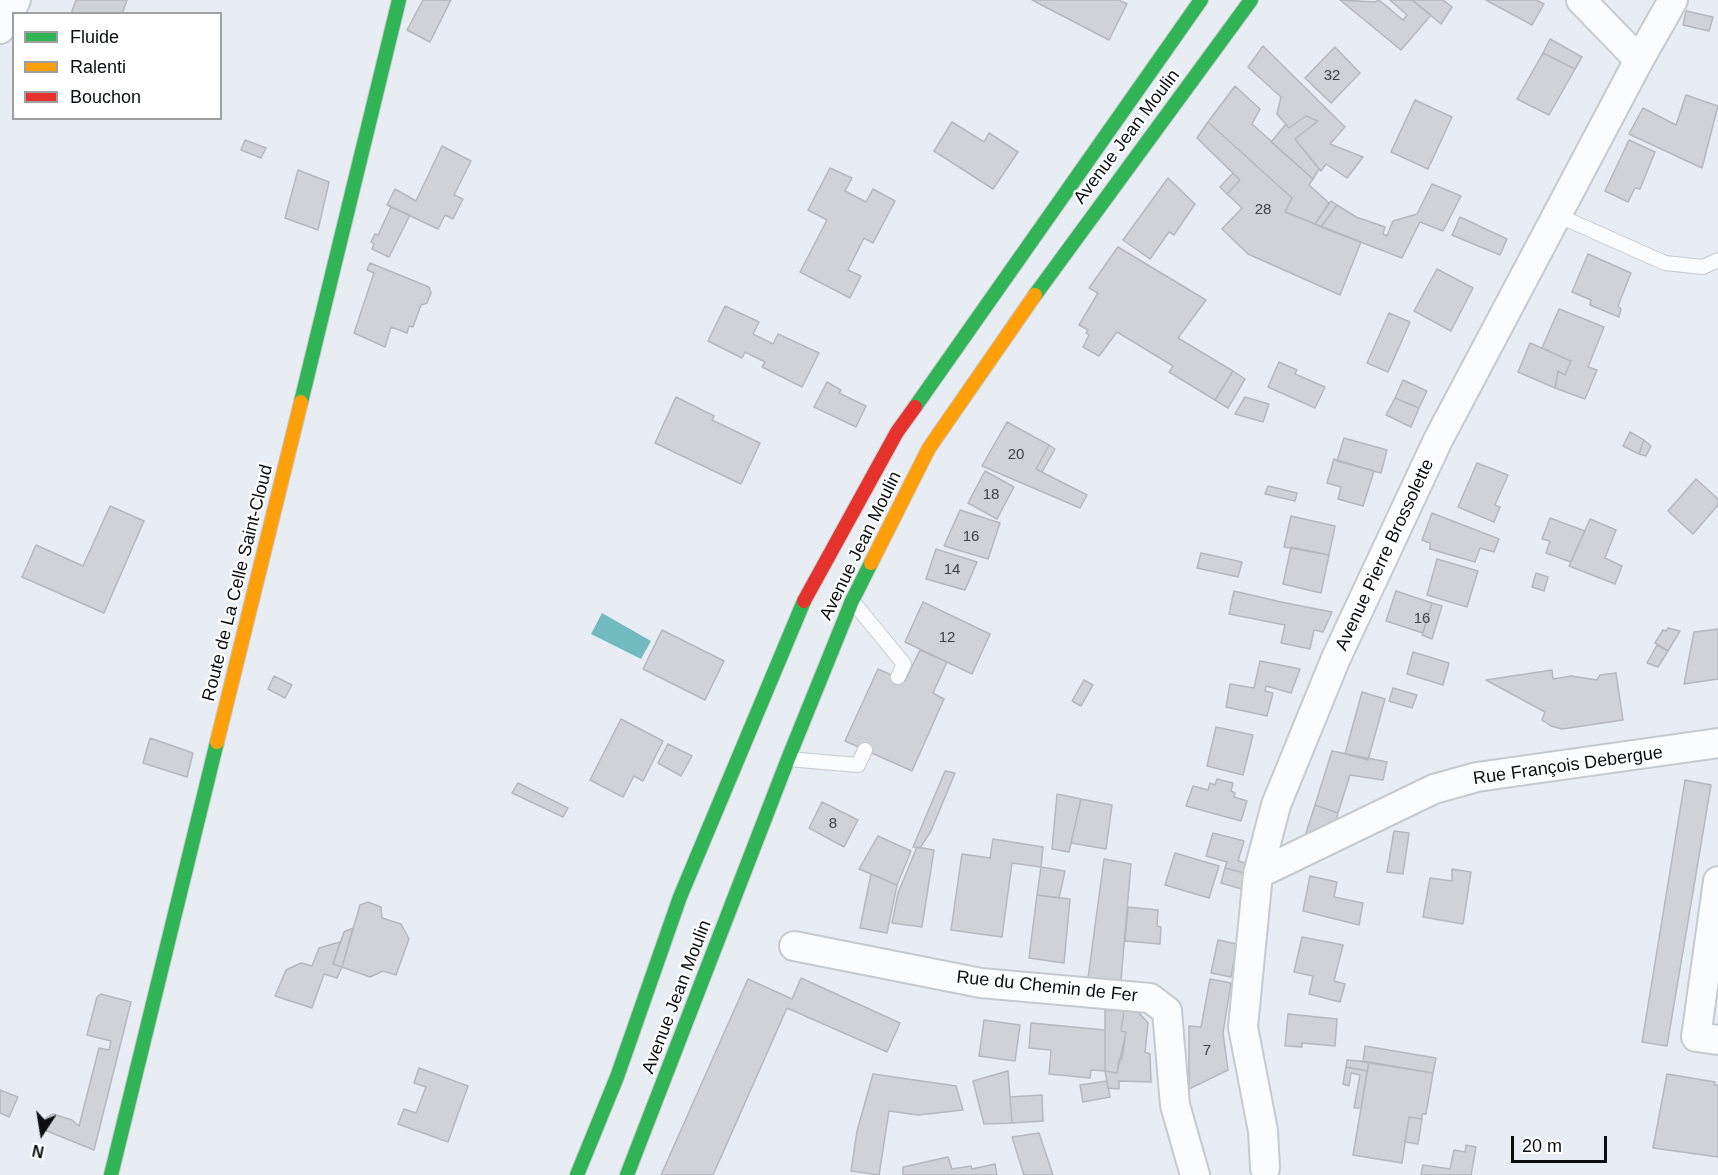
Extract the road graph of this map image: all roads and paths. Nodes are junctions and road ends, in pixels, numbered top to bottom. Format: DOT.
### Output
graph roads {
  1 [pos="16,0"];
  2 [pos="399,0"];
  3 [pos="1201,0"];
  4 [pos="1251,0"];
  5 [pos="1581,0"];
  6 [pos="1673,0"];
  7 [pos="0,29"];
  8 [pos="1639,60"];
  9 [pos="1557,215"];
  10 [pos="1718,260"];
  11 [pos="852,601"];
  12 [pos="898,677"];
  13 [pos="1718,743"];
  14 [pos="865,750"];
  15 [pos="788,759"];
  16 [pos="1258,874"];
  17 [pos="1718,881"];
  18 [pos="794,946"];
  19 [pos="1718,1040"];
  20 [pos="1264,1172"];
  21 [pos="111,1175"];
  22 [pos="577,1175"];
  23 [pos="627,1175"];
  24 [pos="1195,1175"];
  1 -- 7 [label="street"];
  2 -- 21 [label="main road, Route de La Celle Saint-Cloud"];
  3 -- 22 [label="main road, Avenue Jean Moulin"];
  4 -- 11 [label="main road, Avenue Jean Moulin"];
  5 -- 8 [label="street"];
  6 -- 8 [label="street, Avenue Pierre Brossolette"];
  8 -- 9 [label="street, Avenue Pierre Brossolette"];
  9 -- 10 [label="lane"];
  9 -- 16 [label="street, Avenue Pierre Brossolette"];
  11 -- 12 [label="lane"];
  11 -- 15 [label="main road, Avenue Jean Moulin"];
  13 -- 16 [label="street, Rue François Debergue"];
  14 -- 15 [label="lane"];
  15 -- 23 [label="main road, Avenue Jean Moulin"];
  16 -- 20 [label="street, Avenue Pierre Brossolette"];
  17 -- 19 [label="street"];
  18 -- 24 [label="street, Rue du Chemin de Fer"];
}
